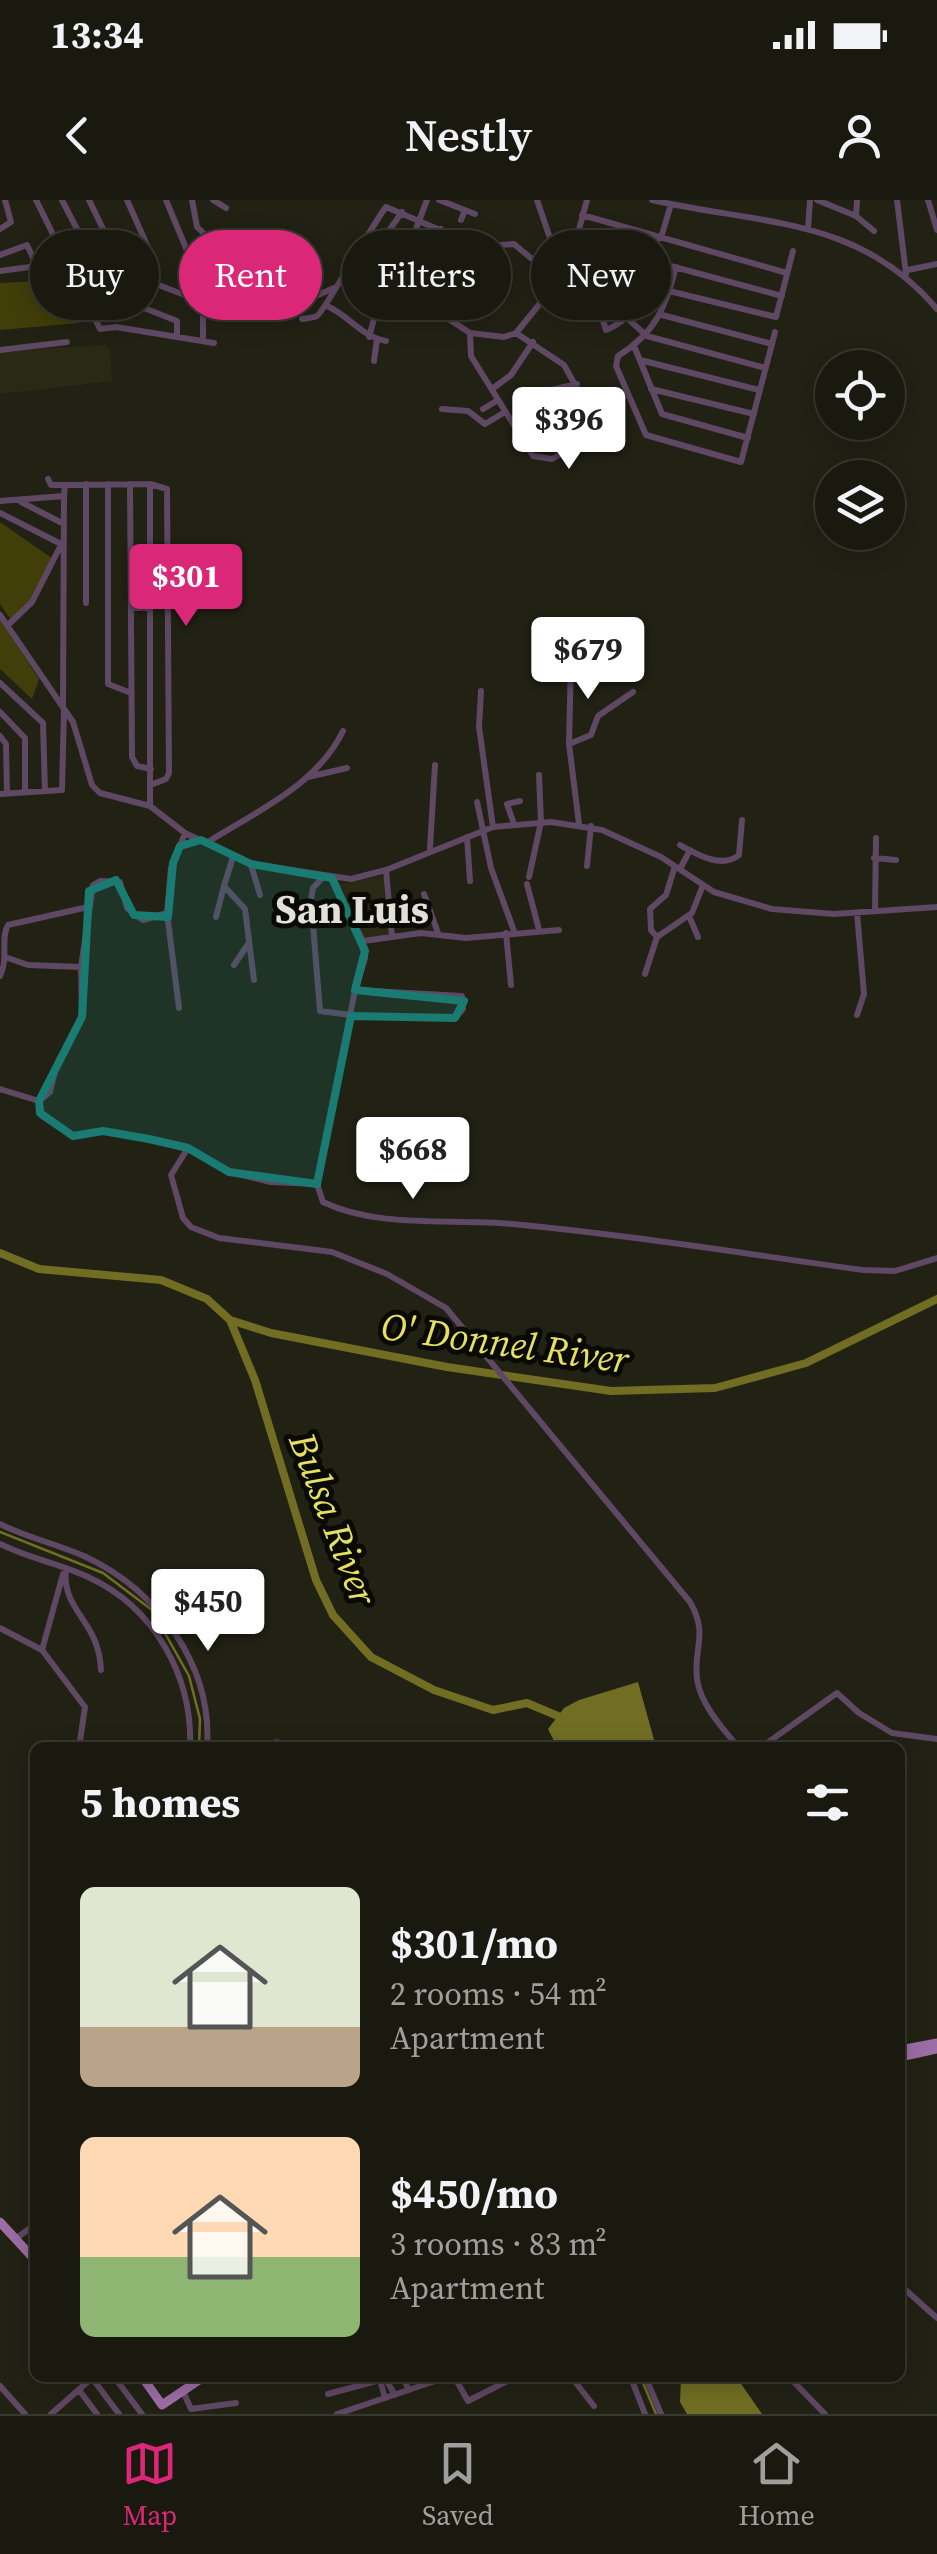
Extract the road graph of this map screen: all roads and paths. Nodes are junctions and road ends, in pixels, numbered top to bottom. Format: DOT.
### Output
graph roads {
  1 [pos="5,200"];
  2 [pos="36,200"];
  3 [pos="62,200"];
  4 [pos="89,200"];
  5 [pos="126,200"];
  6 [pos="166,200"];
  7 [pos="192,200"];
  8 [pos="214,200"];
  9 [pos="426,200"];
  10 [pos="439,200"];
  11 [pos="536,200"];
  12 [pos="586,200"];
  13 [pos="652,200"];
  14 [pos="814,200"];
  15 [pos="857,200"];
  16 [pos="897,200"];
  17 [pos="928,200"];
  18 [pos="835,203"];
  19 [pos="671,204"];
  20 [pos="692,204"];
  21 [pos="460,205"];
  22 [pos="226,208"];
  23 [pos="402,212"];
  24 [pos="475,214"];
  25 [pos="582,215"];
  26 [pos="856,216"];
  27 [pos="418,219"];
  28 [pos="934,219"];
  29 [pos="462,220"];
  30 [pos="629,228"];
  31 [pos="808,228"];
  32 [pos="0,229"];
  33 [pos="441,229"];
  34 [pos="49,230"];
  35 [pos="76,230"];
  36 [pos="104,230"];
  37 [pos="140,230"];
  38 [pos="201,230"];
  39 [pos="369,230"];
  40 [pos="389,230"];
  41 [pos="415,230"];
  42 [pos="545,230"];
  43 [pos="578,230"];
  44 [pos="635,230"];
  45 [pos="663,230"];
  46 [pos="937,230"];
  47 [pos="179,232"];
  48 [pos="874,232"];
  49 [pos="671,241"];
  50 [pos="511,244"];
  51 [pos="793,251"];
  52 [pos="0,258"];
  53 [pos="531,259"];
  54 [pos="937,264"];
  55 [pos="671,266"];
  56 [pos="676,267"];
  57 [pos="2,271"];
  58 [pos="787,272"];
  59 [pos="907,272"];
  60 [pos="342,273"];
  61 [pos="159,285"];
  62 [pos="671,285"];
  63 [pos="335,287"];
  64 [pos="322,291"];
  65 [pos="671,292"];
  66 [pos="782,296"];
  67 [pos="327,306"];
  68 [pos="937,310"];
  69 [pos="322,311"];
  70 [pos="159,313"];
  71 [pos="531,315"];
  72 [pos="671,317"];
  73 [pos="95,320"];
  74 [pos="376,320"];
  75 [pos="447,320"];
  76 [pos="602,320"];
  77 [pos="625,320"];
  78 [pos="629,320"];
  79 [pos="659,320"];
  80 [pos="774,332"];
  81 [pos="516,333"];
  82 [pos="470,334"];
  83 [pos="648,336"];
  84 [pos="177,338"];
  85 [pos="377,339"];
  86 [pos="67,342"];
  87 [pos="202,342"];
  88 [pos="533,342"];
  89 [pos="214,343"];
  90 [pos="772,344"];
  91 [pos="634,346"];
  92 [pos="0,350"];
  93 [pos="640,360"];
  94 [pos="374,361"];
  95 [pos="765,368"];
  96 [pos="578,384"];
  97 [pos="651,388"];
  98 [pos="492,390"];
  99 [pos="759,390"];
  100 [pos="547,391"];
  101 [pos="498,400"];
  102 [pos="442,409"];
  103 [pos="482,409"];
  104 [pos="505,412"];
  105 [pos="754,414"];
  106 [pos="748,438"];
  107 [pos="48,479"];
  108 [pos="86,484"];
  109 [pos="108,484"];
  110 [pos="130,484"];
  111 [pos="150,484"];
  112 [pos="64,485"];
  113 [pos="64,496"];
  114 [pos="18,500"];
  115 [pos="0,501"];
  116 [pos="0,512"];
  117 [pos="64,524"];
  118 [pos="63,545"];
  119 [pos="86,603"];
  120 [pos="131,608"];
  121 [pos="150,612"];
  122 [pos="0,614"];
  123 [pos="168,616"];
  124 [pos="8,625"];
  125 [pos="572,661"];
  126 [pos="0,683"];
  127 [pos="481,691"];
  128 [pos="633,692"];
  129 [pos="132,693"];
  130 [pos="64,708"];
  131 [pos="0,712"];
  132 [pos="342,731"];
  133 [pos="0,736"];
  134 [pos="569,744"];
  135 [pos="435,765"];
  136 [pos="347,768"];
  137 [pos="151,769"];
  138 [pos="539,775"];
  139 [pos="307,777"];
  140 [pos="152,784"];
  141 [pos="45,791"];
  142 [pos="26,792"];
  143 [pos="3,794"];
  144 [pos="520,801"];
  145 [pos="478,802"];
  146 [pos="150,806"];
  147 [pos="742,820"];
  148 [pos="542,822"];
  149 [pos="514,824"];
  150 [pos="579,824"];
  151 [pos="494,826"];
  152 [pos="591,826"];
  153 [pos="482,832"];
  154 [pos="185,833"];
  155 [pos="467,836"];
  156 [pos="876,838"];
  157 [pos="204,841"];
  158 [pos="180,846"];
  159 [pos="680,846"];
  160 [pos="430,849"];
  161 [pos="690,850"];
  162 [pos="233,857"];
  163 [pos="874,858"];
  164 [pos="896,860"];
  165 [pos="250,864"];
  166 [pos="587,866"];
  167 [pos="677,868"];
  168 [pos="386,870"];
  169 [pos="328,877"];
  170 [pos="470,881"];
  171 [pos="703,884"];
  172 [pos="224,886"];
  173 [pos="424,894"];
  174 [pos="260,895"];
  175 [pos="88,906"];
  176 [pos="937,907"];
  177 [pos="875,911"];
  178 [pos="857,912"];
  179 [pos="167,914"];
  180 [pos="689,916"];
  181 [pos="216,917"];
  182 [pos="539,930"];
  183 [pos="559,930"];
  184 [pos="510,932"];
  185 [pos="438,933"];
  186 [pos="392,937"];
  187 [pos="657,937"];
  188 [pos="698,937"];
  189 [pos="362,942"];
  190 [pos="249,943"];
  191 [pos="5,957"];
  192 [pos="234,965"];
  193 [pos="82,967"];
  194 [pos="645,974"];
  195 [pos="0,976"];
  196 [pos="254,980"];
  197 [pos="511,985"];
  198 [pos="355,990"];
  199 [pos="179,1008"];
  200 [pos="856,1015"];
  201 [pos="351,1016"];
  202 [pos="0,1089"];
  203 [pos="39,1101"];
  204 [pos="188,1148"];
  205 [pos="316,1184"];
  206 [pos="937,1258"];
  207 [pos="0,1524"];
  208 [pos="0,1544"];
  209 [pos="66,1568"];
  210 [pos="0,1628"];
  211 [pos="42,1650"];
  212 [pos="101,1670"];
  213 [pos="937,1740"];
  214 [pos="80,1742"];
  215 [pos="189,1742"];
  216 [pos="206,1742"];
  217 [pos="734,1742"];
  218 [pos="768,1742"];
  219 [pos="937,2046"];
  220 [pos="905,2052"];
  221 [pos="0,2222"];
  222 [pos="29,2228"];
  223 [pos="15,2239"];
  224 [pos="30,2255"];
  225 [pos="905,2289"];
  226 [pos="936,2316"];
  227 [pos="88,2382"];
  228 [pos="95,2382"];
  229 [pos="118,2382"];
  230 [pos="145,2382"];
  231 [pos="196,2382"];
  232 [pos="367,2382"];
  233 [pos="381,2382"];
  234 [pos="384,2382"];
  235 [pos="405,2382"];
  236 [pos="432,2382"];
  237 [pos="457,2382"];
  238 [pos="507,2382"];
  239 [pos="575,2382"];
  240 [pos="633,2382"];
  241 [pos="648,2382"];
  242 [pos="794,2382"];
  243 [pos="0,2386"];
  244 [pos="79,2390"];
  245 [pos="409,2390"];
  246 [pos="184,2391"];
  247 [pos="7,2394"];
  248 [pos="328,2394"];
  249 [pos="395,2395"];
  250 [pos="385,2398"];
  251 [pos="466,2400"];
  252 [pos="0,2401"];
  253 [pos="64,2403"];
  254 [pos="236,2403"];
  255 [pos="594,2406"];
  256 [pos="165,2409"];
  257 [pos="468,2412"];
  258 [pos="140,2413"];
  259 [pos="26,2414"];
  260 [pos="51,2414"];
  261 [pos="73,2414"];
  262 [pos="97,2414"];
  263 [pos="119,2414"];
  264 [pos="337,2414"];
  265 [pos="645,2414"];
  266 [pos="661,2414"];
  267 [pos="825,2414"];
  1 -- 32 [label="street"];
  2 -- 34 [label="street"];
  3 -- 35 [label="street"];
  4 -- 36 [label="street"];
  5 -- 37 [label="street"];
  6 -- 47 [label="street"];
  7 -- 38 [label="street"];
  8 -- 22 [label="street"];
  9 -- 27 [label="street"];
  10 -- 21 [label="street"];
  11 -- 42 [label="street"];
  12 -- 25 [label="street"];
  13 -- 19 [label="street"];
  14 -- 18 [label="street"];
  14 -- 31 [label="street"];
  15 -- 26 [label="street"];
  16 -- 59 [label="street"];
  17 -- 28 [label="street"];
  18 -- 26 [label="street"];
  19 -- 20 [label="street"];
  19 -- 45 [label="street"];
  20 -- 31 [label="street"];
  21 -- 24 [label="street"];
  21 -- 29 [label="street"];
  23 -- 27 [label="street"];
  23 -- 39 [label="street"];
  23 -- 40 [label="street"];
  25 -- 30 [label="street"];
  25 -- 43 [label="street"];
  26 -- 48 [label="street"];
  27 -- 33 [label="street"];
  27 -- 41 [label="street"];
  28 -- 46 [label="street"];
  30 -- 44 [label="street"];
  31 -- 59 [label="street"];
  49 -- 58 [label="street"];
  50 -- 53 [label="street"];
  51 -- 58 [label="street"];
  52 -- 57 [label="street"];
  52 -- 57 [label="street"];
  54 -- 59 [label="street"];
  55 -- 56 [label="street"];
  56 -- 62 [label="street"];
  56 -- 66 [label="street"];
  58 -- 66 [label="street"];
  59 -- 68 [label="street"];
  60 -- 63 [label="street"];
  61 -- 87 [label="street"];
  63 -- 64 [label="street"];
  63 -- 67 [label="street"];
  65 -- 66 [label="street"];
  67 -- 69 [label="street"];
  67 -- 85 [label="street"];
  70 -- 84 [label="street"];
  71 -- 81 [label="street"];
  72 -- 90 [label="street"];
  73 -- 84 [label="street"];
  74 -- 85 [label="street"];
  75 -- 82 [label="street"];
  76 -- 77 [label="street"];
  78 -- 83 [label="street"];
  79 -- 83 [label="street"];
  80 -- 90 [label="street"];
  81 -- 82 [label="street"];
  81 -- 88 [label="street"];
  82 -- 98 [label="street"];
  83 -- 91 [label="street"];
  83 -- 95 [label="street"];
  84 -- 87 [label="street"];
  85 -- 94 [label="street"];
  86 -- 92 [label="street"];
  87 -- 89 [label="street"];
  88 -- 96 [label="street"];
  88 -- 98 [label="street"];
  90 -- 95 [label="street"];
  91 -- 93 [label="street"];
  91 -- 106 [label="street"];
  93 -- 97 [label="street"];
  93 -- 99 [label="street"];
  95 -- 99 [label="street"];
  96 -- 100 [label="street"];
  96 -- 104 [label="street"];
  97 -- 105 [label="street"];
  97 -- 106 [label="street"];
  98 -- 101 [label="street"];
  99 -- 105 [label="street"];
  101 -- 103 [label="street"];
  101 -- 104 [label="street"];
  102 -- 104 [label="street"];
  105 -- 106 [label="street"];
  107 -- 112 [label="street"];
  108 -- 109 [label="street"];
  108 -- 112 [label="street"];
  108 -- 119 [label="street"];
  109 -- 110 [label="street"];
  109 -- 129 [label="street"];
  110 -- 111 [label="street"];
  110 -- 120 [label="street"];
  111 -- 121 [label="street"];
  111 -- 123 [label="street"];
  112 -- 113 [label="street"];
  113 -- 114 [label="street"];
  113 -- 117 [label="street"];
  114 -- 115 [label="street"];
  114 -- 117 [label="street"];
  116 -- 118 [label="street"];
  117 -- 118 [label="street"];
  118 -- 124 [label="street"];
  118 -- 130 [label="street"];
  120 -- 121 [label="street"];
  120 -- 129 [label="street"];
  121 -- 123 [label="street"];
  121 -- 137 [label="street"];
  122 -- 124 [label="street"];
  123 -- 140 [label="street"];
  124 -- 130 [label="street"];
  125 -- 134 [label="street"];
  126 -- 141 [label="street"];
  127 -- 151 [label="street"];
  128 -- 134 [label="street"];
  129 -- 137 [label="street"];
  130 -- 141 [label="street"];
  130 -- 146 [label="street"];
  131 -- 142 [label="street"];
  132 -- 139 [label="street"];
  133 -- 143 [label="street"];
  134 -- 150 [label="street"];
  135 -- 160 [label="street"];
  136 -- 139 [label="street"];
  137 -- 140 [label="street"];
  138 -- 148 [label="street"];
  139 -- 157 [label="street"];
  140 -- 146 [label="street"];
  141 -- 142 [label="street"];
  142 -- 143 [label="street"];
  144 -- 149 [label="street"];
  145 -- 153 [label="street"];
  146 -- 154 [label="street"];
  147 -- 161 [label="street"];
  148 -- 149 [label="street"];
  148 -- 150 [label="street"];
  148 -- 182 [label="street"];
  149 -- 151 [label="street"];
  150 -- 152 [label="street"];
  151 -- 153 [label="street"];
  152 -- 166 [label="street"];
  152 -- 167 [label="street"];
  153 -- 155 [label="street"];
  153 -- 184 [label="street"];
  154 -- 157 [label="street"];
  154 -- 158 [label="street"];
  155 -- 160 [label="street"];
  155 -- 170 [label="street"];
  156 -- 163 [label="street"];
  157 -- 158 [label="street"];
  157 -- 162 [label="street"];
  158 -- 179 [label="street"];
  159 -- 161 [label="street"];
  160 -- 168 [label="street"];
  161 -- 167 [label="street"];
  162 -- 165 [label="street"];
  162 -- 172 [label="street"];
  163 -- 164 [label="street"];
  163 -- 177 [label="street"];
  165 -- 169 [label="street"];
  165 -- 174 [label="street"];
  167 -- 171 [label="street"];
  167 -- 187 [label="street"];
  168 -- 169 [label="street"];
  168 -- 186 [label="street"];
  169 -- 189 [label="street"];
  169 -- 201 [label="street"];
  171 -- 178 [label="street"];
  171 -- 180 [label="street"];
  172 -- 181 [label="street"];
  172 -- 190 [label="street"];
  173 -- 185 [label="street"];
  175 -- 179 [label="street"];
  175 -- 191 [label="street"];
  175 -- 193 [label="street"];
  176 -- 177 [label="street"];
  177 -- 178 [label="street"];
  178 -- 200 [label="street"];
  179 -- 199 [label="street"];
  180 -- 187 [label="street"];
  180 -- 188 [label="street"];
  182 -- 183 [label="street"];
  182 -- 184 [label="street"];
  184 -- 185 [label="street"];
  184 -- 197 [label="street"];
  185 -- 186 [label="street"];
  186 -- 189 [label="street"];
  187 -- 194 [label="street"];
  189 -- 198 [label="street"];
  190 -- 192 [label="street"];
  190 -- 196 [label="street"];
  191 -- 193 [label="street"];
  191 -- 195 [label="street"];
  193 -- 203 [label="street"];
  198 -- 201 [label="street"];
  198 -- 201 [label="street"];
  201 -- 205 [label="street"];
  202 -- 203 [label="street"];
  203 -- 204 [label="street"];
  204 -- 205 [label="street"];
  204 -- 217 [label="street"];
  205 -- 206 [label="street"];
  207 -- 216 [label="street"];
  208 -- 209 [label="street"];
  209 -- 211 [label="street"];
  209 -- 212 [label="street"];
  209 -- 215 [label="street"];
  210 -- 211 [label="street"];
  211 -- 214 [label="street"];
  213 -- 218 [label="street"];
  219 -- 220 [label="main road"];
  221 -- 223 [label="main road"];
  222 -- 223 [label="street"];
  223 -- 224 [label="main road"];
  225 -- 226 [label="street"];
  227 -- 244 [label="street"];
  228 -- 263 [label="street"];
  229 -- 258 [label="street"];
  230 -- 256 [label="main road"];
  231 -- 246 [label="main road"];
  232 -- 248 [label="street"];
  233 -- 250 [label="street"];
  234 -- 249 [label="street"];
  235 -- 245 [label="street"];
  236 -- 245 [label="street"];
  237 -- 251 [label="street"];
  238 -- 251 [label="street"];
  239 -- 255 [label="street"];
  240 -- 265 [label="street"];
  241 -- 266 [label="street"];
  242 -- 267 [label="street"];
  243 -- 247 [label="street"];
  244 -- 253 [label="street"];
  244 -- 262 [label="street"];
  245 -- 249 [label="street"];
  246 -- 254 [label="street"];
  246 -- 256 [label="main road"];
  247 -- 252 [label="street"];
  247 -- 259 [label="street"];
  249 -- 250 [label="street"];
  250 -- 264 [label="street"];
  251 -- 257 [label="street"];
  253 -- 260 [label="street"];
  253 -- 261 [label="street"];
}
